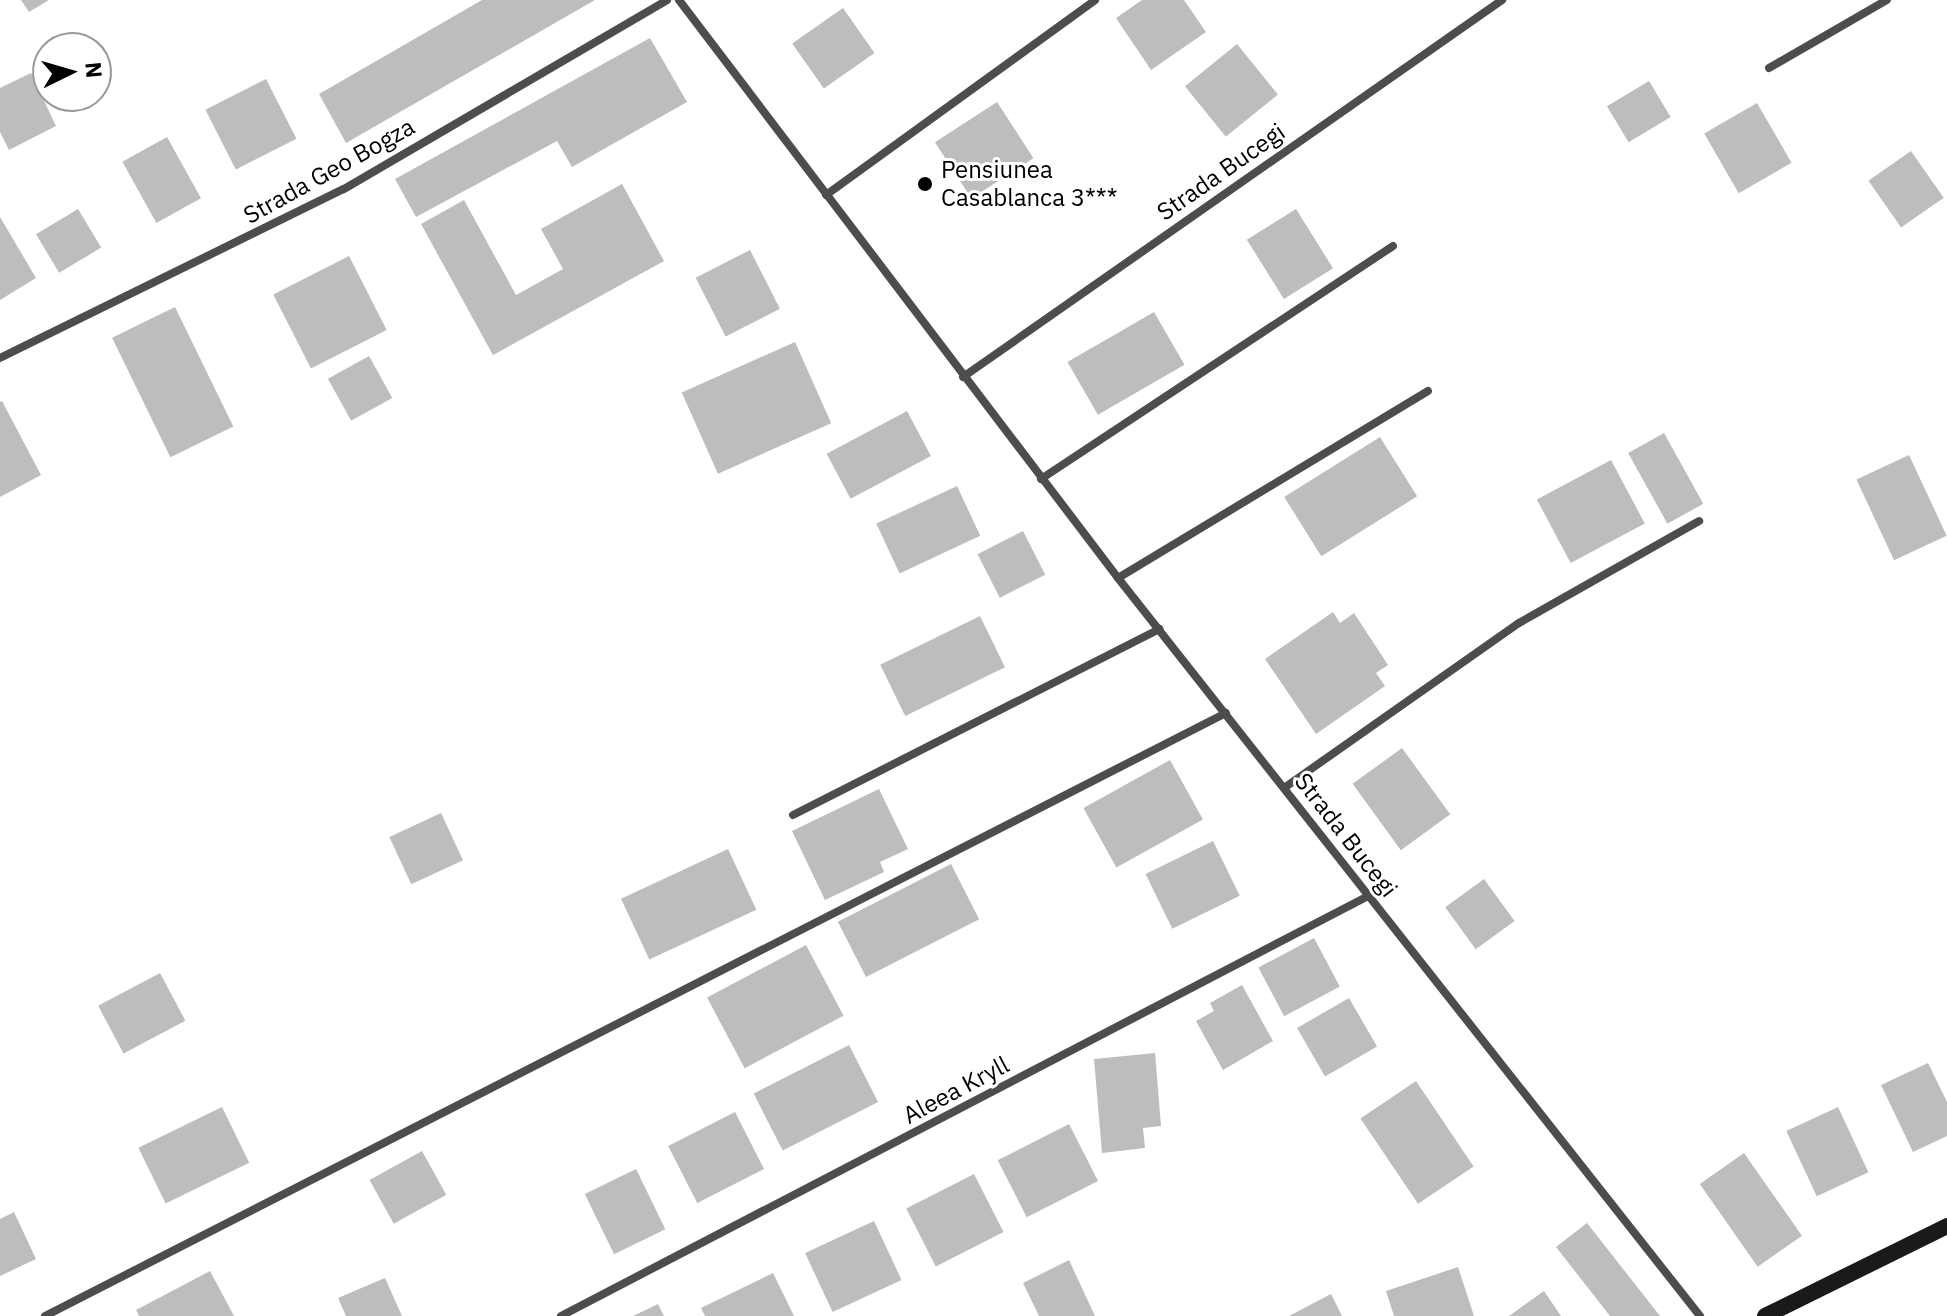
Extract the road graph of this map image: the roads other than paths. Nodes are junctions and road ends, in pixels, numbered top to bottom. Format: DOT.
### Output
graph roads {
  1 [pos="667,0"];
  2 [pos="679,0"];
  3 [pos="1095,0"];
  4 [pos="1502,0"];
  5 [pos="1887,0"];
  6 [pos="1769,68"];
  7 [pos="826,195"];
  8 [pos="1393,246"];
  9 [pos="0,358"];
  10 [pos="963,377"];
  11 [pos="1428,391"];
  12 [pos="1041,479"];
  13 [pos="1699,521"];
  14 [pos="1118,578"];
  15 [pos="1159,629"];
  16 [pos="1226,713"];
  17 [pos="1284,788"];
  18 [pos="793,815"];
  19 [pos="1368,896"];
  20 [pos="1947,1226"];
  21 [pos="45,1316"];
  22 [pos="561,1316"];
  23 [pos="1700,1316"];
  24 [pos="1765,1316"];
  1 -- 9 [label="street, Strada Geo Bogza"];
  2 -- 7 [label="street, Strada Bucegi"];
  3 -- 7 [label="street"];
  4 -- 10 [label="street, Strada Bucegi"];
  5 -- 6 [label="street"];
  7 -- 10 [label="street, Strada Bucegi"];
  8 -- 12 [label="street"];
  10 -- 12 [label="street, Strada Bucegi"];
  11 -- 14 [label="street"];
  12 -- 14 [label="street, Strada Bucegi"];
  13 -- 17 [label="street"];
  14 -- 15 [label="street, Strada Bucegi"];
  15 -- 16 [label="street, Strada Bucegi"];
  15 -- 18 [label="street"];
  16 -- 17 [label="street, Strada Bucegi"];
  16 -- 21 [label="street"];
  17 -- 19 [label="street, Strada Bucegi"];
  19 -- 22 [label="street, Aleea Kryll"];
  19 -- 23 [label="street, Strada Bucegi"];
  20 -- 24 [label="street"];
}
